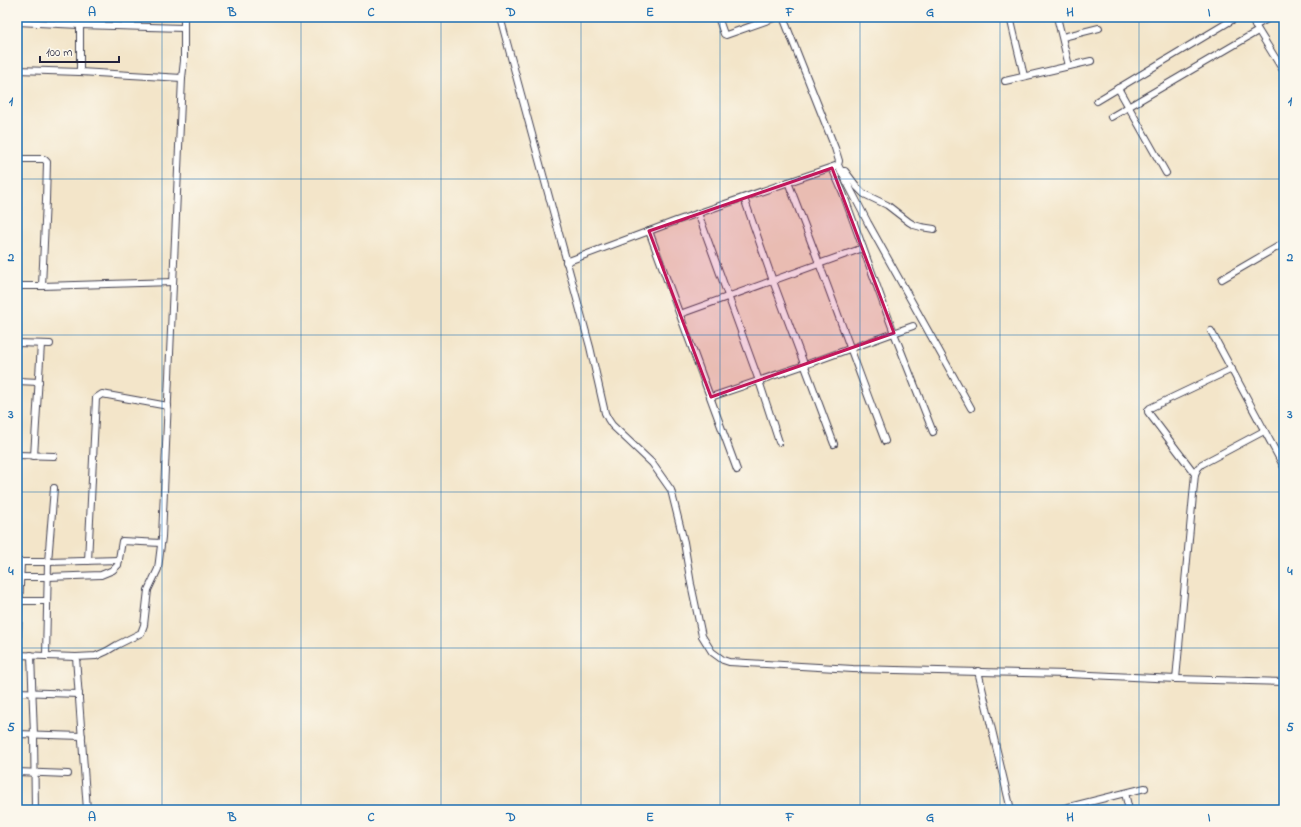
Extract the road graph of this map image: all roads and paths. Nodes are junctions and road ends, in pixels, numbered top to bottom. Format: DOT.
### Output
graph roads {
  1 [pos="83,17"];
  2 [pos="184,17"];
  3 [pos="500,17"];
  4 [pos="718,17"];
  5 [pos="777,17"];
  6 [pos="783,17"];
  7 [pos="1010,17"];
  8 [pos="1057,17"];
  9 [pos="1237,17"];
  10 [pos="1250,17"];
  11 [pos="1271,17"];
  12 [pos="19,20"];
  13 [pos="60,20"];
  14 [pos="81,25"];
  15 [pos="184,28"];
  16 [pos="1099,28"];
  17 [pos="1257,28"];
  18 [pos="1062,37"];
  19 [pos="1091,61"];
  20 [pos="1069,66"];
  21 [pos="17,70"];
  22 [pos="80,72"];
  23 [pos="1284,72"];
  24 [pos="1024,76"];
  25 [pos="182,78"];
  26 [pos="1005,81"];
  27 [pos="1118,88"];
  28 [pos="1097,101"];
  29 [pos="1130,107"];
  30 [pos="1111,117"];
  31 [pos="17,159"];
  32 [pos="837,168"];
  33 [pos="1166,173"];
  34 [pos="788,182"];
  35 [pos="861,191"];
  36 [pos="854,196"];
  37 [pos="744,198"];
  38 [pos="698,213"];
  39 [pos="934,229"];
  40 [pos="649,231"];
  41 [pos="1284,243"];
  42 [pos="863,248"];
  43 [pos="566,262"];
  44 [pos="820,264"];
  45 [pos="1222,279"];
  46 [pos="773,281"];
  47 [pos="174,282"];
  48 [pos="17,286"];
  49 [pos="42,286"];
  50 [pos="728,298"];
  51 [pos="680,314"];
  52 [pos="913,326"];
  53 [pos="1211,331"];
  54 [pos="894,332"];
  55 [pos="17,343"];
  56 [pos="41,344"];
  57 [pos="50,344"];
  58 [pos="850,348"];
  59 [pos="805,365"];
  60 [pos="1232,369"];
  61 [pos="17,381"];
  62 [pos="759,381"];
  63 [pos="39,382"];
  64 [pos="711,397"];
  65 [pos="168,406"];
  66 [pos="970,408"];
  67 [pos="1264,431"];
  68 [pos="934,432"];
  69 [pos="885,441"];
  70 [pos="779,442"];
  71 [pos="834,444"];
  72 [pos="17,455"];
  73 [pos="34,456"];
  74 [pos="54,456"];
  75 [pos="1284,467"];
  76 [pos="737,470"];
  77 [pos="1195,474"];
  78 [pos="54,488"];
  79 [pos="161,543"];
  80 [pos="119,560"];
  81 [pos="88,561"];
  82 [pos="19,562"];
  83 [pos="48,562"];
  84 [pos="20,576"];
  85 [pos="48,577"];
  86 [pos="18,584"];
  87 [pos="19,601"];
  88 [pos="47,601"];
  89 [pos="31,655"];
  90 [pos="46,656"];
  91 [pos="76,657"];
  92 [pos="978,671"];
  93 [pos="1176,679"];
  94 [pos="1284,682"];
  95 [pos="17,692"];
  96 [pos="32,693"];
  97 [pos="79,694"];
  98 [pos="17,734"];
  99 [pos="34,735"];
  100 [pos="82,736"];
  101 [pos="17,772"];
  102 [pos="35,773"];
  103 [pos="68,774"];
  104 [pos="1145,788"];
  105 [pos="1125,794"];
  106 [pos="35,810"];
  107 [pos="87,810"];
  108 [pos="1011,810"];
  109 [pos="1060,810"];
  110 [pos="1129,810"];
  1 -- 14 [label="street"];
  2 -- 15 [label="street"];
  3 -- 43 [label="street"];
  4 -- 5 [label="street"];
  6 -- 32 [label="street"];
  7 -- 24 [label="street"];
  8 -- 18 [label="street"];
  9 -- 27 [label="street"];
  10 -- 17 [label="street"];
  11 -- 17 [label="street"];
  12 -- 13 [label="street"];
  13 -- 14 [label="street"];
  14 -- 15 [label="street"];
  14 -- 22 [label="street"];
  15 -- 25 [label="street"];
  16 -- 18 [label="street"];
  17 -- 23 [label="street"];
  17 -- 29 [label="street"];
  18 -- 20 [label="street"];
  19 -- 20 [label="street"];
  20 -- 24 [label="street"];
  21 -- 22 [label="street"];
  22 -- 25 [label="street"];
  24 -- 26 [label="street"];
  25 -- 47 [label="street"];
  27 -- 28 [label="street"];
  27 -- 29 [label="street"];
  29 -- 30 [label="street"];
  29 -- 33 [label="street"];
  31 -- 49 [label="street"];
  32 -- 34 [label="street"];
  32 -- 35 [label="street"];
  32 -- 36 [label="street"];
  32 -- 42 [label="street"];
  34 -- 37 [label="street"];
  34 -- 44 [label="street"];
  35 -- 36 [label="street"];
  35 -- 39 [label="street"];
  36 -- 66 [label="street"];
  37 -- 38 [label="street"];
  37 -- 46 [label="street"];
  38 -- 40 [label="street"];
  38 -- 50 [label="street"];
  40 -- 43 [label="street"];
  40 -- 51 [label="street"];
  41 -- 45 [label="street"];
  42 -- 44 [label="street"];
  42 -- 54 [label="street"];
  43 -- 92 [label="street"];
  44 -- 46 [label="street"];
  44 -- 58 [label="street"];
  46 -- 50 [label="street"];
  46 -- 59 [label="street"];
  47 -- 49 [label="street"];
  47 -- 65 [label="street"];
  48 -- 49 [label="street"];
  50 -- 51 [label="street"];
  50 -- 62 [label="street"];
  51 -- 64 [label="street"];
  52 -- 54 [label="street"];
  53 -- 60 [label="street"];
  54 -- 58 [label="street"];
  54 -- 68 [label="street"];
  55 -- 56 [label="street"];
  56 -- 57 [label="street"];
  56 -- 63 [label="street"];
  58 -- 59 [label="street"];
  58 -- 69 [label="street"];
  59 -- 62 [label="street"];
  59 -- 71 [label="street"];
  60 -- 67 [label="street"];
  60 -- 77 [label="street"];
  61 -- 63 [label="street"];
  62 -- 64 [label="street"];
  62 -- 70 [label="street"];
  63 -- 73 [label="street"];
  64 -- 76 [label="street"];
  65 -- 79 [label="street"];
  65 -- 81 [label="street"];
  67 -- 75 [label="street"];
  67 -- 77 [label="street"];
  72 -- 73 [label="street"];
  73 -- 74 [label="street"];
  77 -- 93 [label="street"];
  78 -- 83 [label="street"];
  79 -- 80 [label="street"];
  79 -- 91 [label="street"];
  80 -- 81 [label="street"];
  80 -- 85 [label="street"];
  81 -- 83 [label="street"];
  82 -- 83 [label="street"];
  82 -- 84 [label="street"];
  83 -- 85 [label="street"];
  84 -- 85 [label="street"];
  84 -- 86 [label="street"];
  85 -- 88 [label="street"];
  86 -- 87 [label="street"];
  87 -- 88 [label="street"];
  87 -- 89 [label="street"];
  88 -- 90 [label="street"];
  89 -- 90 [label="street"];
  89 -- 96 [label="street"];
  90 -- 91 [label="street"];
  91 -- 97 [label="street"];
  92 -- 93 [label="street"];
  92 -- 108 [label="street"];
  93 -- 94 [label="street"];
  95 -- 96 [label="street"];
  96 -- 97 [label="street"];
  96 -- 99 [label="street"];
  97 -- 100 [label="street"];
  98 -- 99 [label="street"];
  99 -- 100 [label="street"];
  99 -- 102 [label="street"];
  100 -- 107 [label="street"];
  101 -- 102 [label="street"];
  102 -- 103 [label="street"];
  102 -- 106 [label="street"];
  104 -- 105 [label="street"];
  105 -- 109 [label="street"];
  105 -- 110 [label="street"];
}
